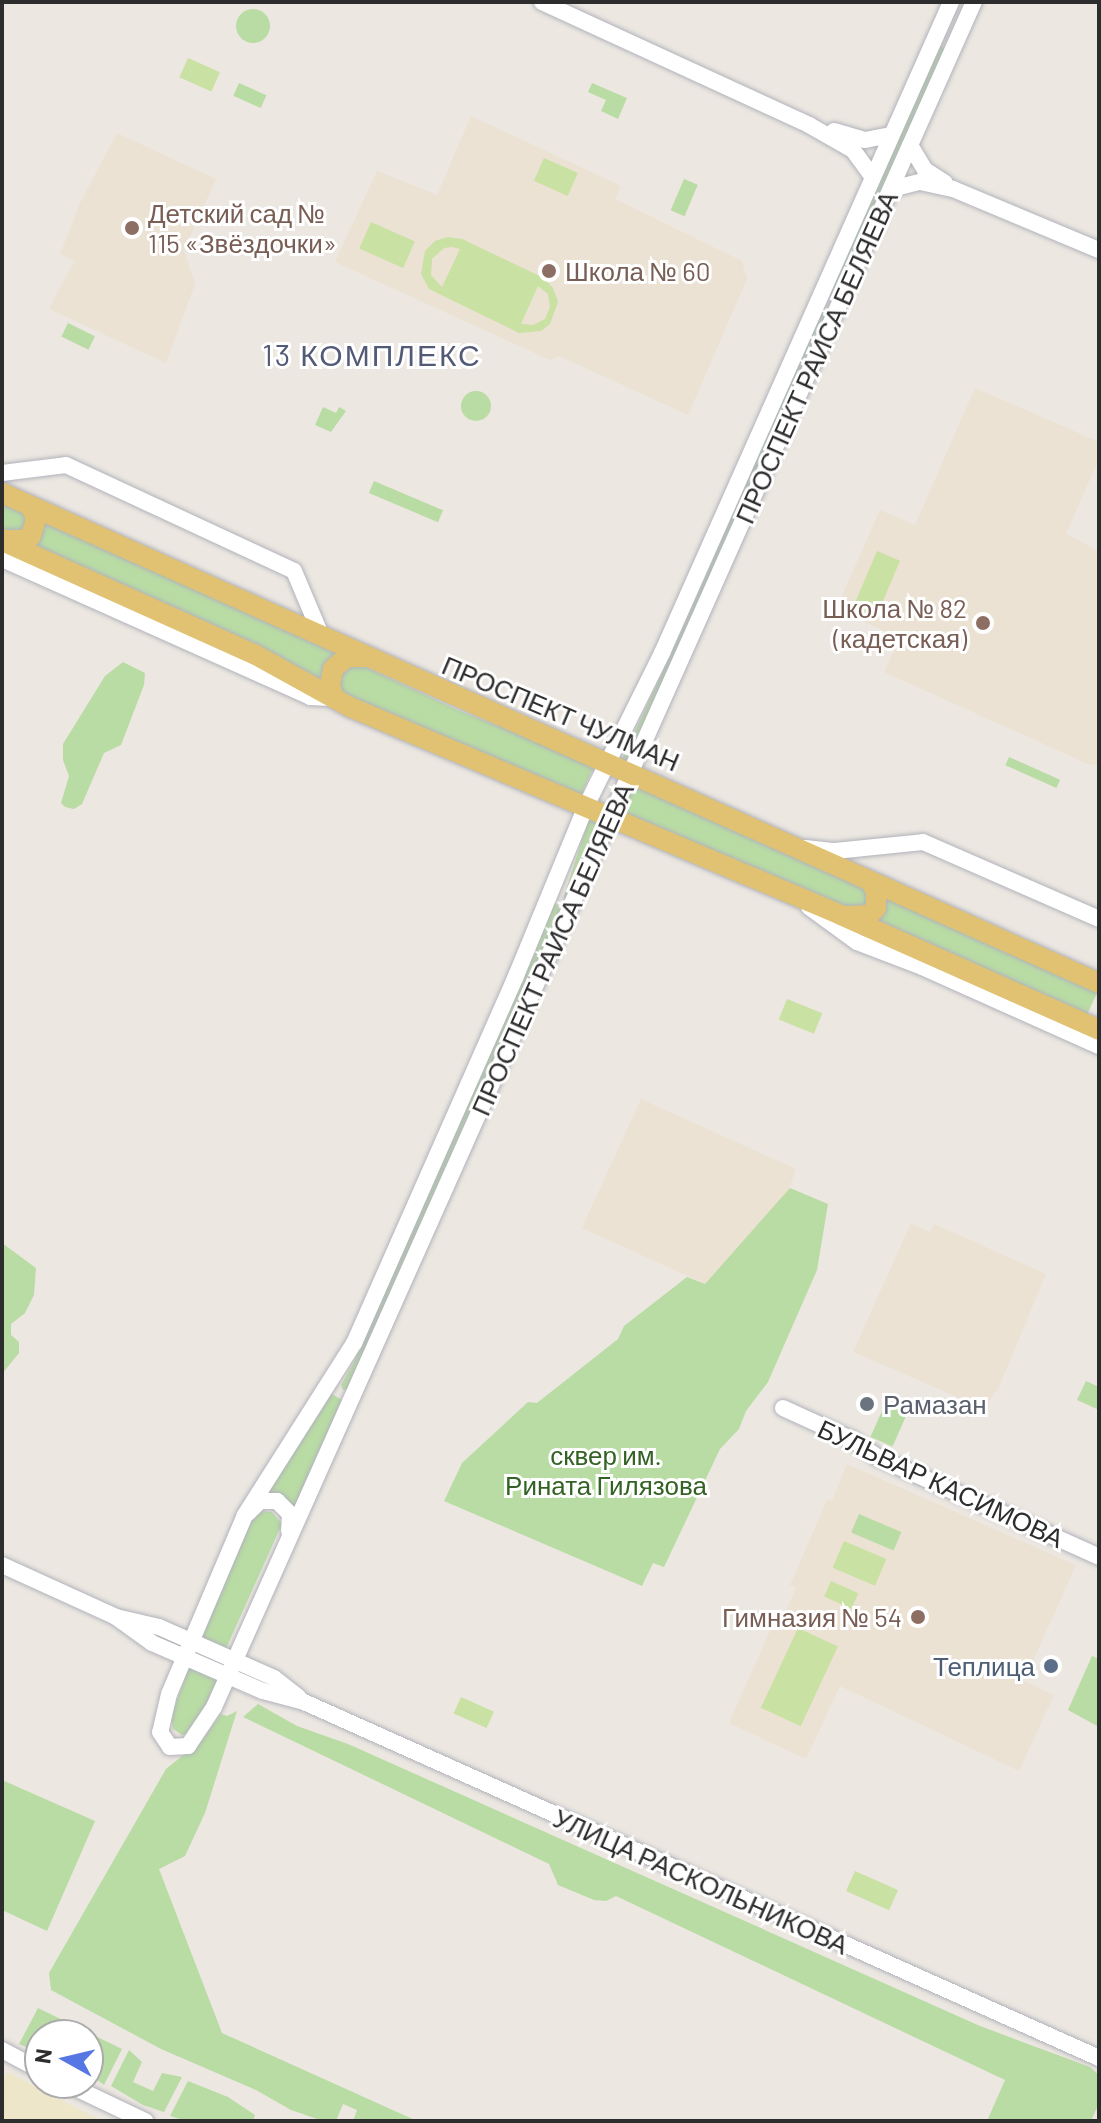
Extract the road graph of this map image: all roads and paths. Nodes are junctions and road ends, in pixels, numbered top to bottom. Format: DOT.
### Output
graph roads {
  1 [pos="542,2"];
  2 [pos="951,2"];
  3 [pos="974,2"];
  4 [pos="932,45"];
  5 [pos="950,54"];
  6 [pos="809,125"];
  7 [pos="891,135"];
  8 [pos="910,145"];
  9 [pos="872,176"];
  10 [pos="891,189"];
  11 [pos="953,189"];
  12 [pos="1099,250"];
  13 [pos="823,288"];
  14 [pos="842,299"];
  15 [pos="2,473"];
  16 [pos="2,493"];
  17 [pos="31,507"];
  18 [pos="2,540"];
  19 [pos="2,559"];
  20 [pos="321,635"];
  21 [pos="367,657"];
  22 [pos="334,698"];
  23 [pos="607,761"];
  24 [pos="631,772"];
  25 [pos="586,806"];
  26 [pos="610,816"];
  27 [pos="803,848"];
  28 [pos="870,881"];
  29 [pos="795,896"];
  30 [pos="544,903"];
  31 [pos="841,915"];
  32 [pos="566,917"];
  33 [pos="1099,919"];
  34 [pos="1099,983"];
  35 [pos="1099,1030"];
  36 [pos="1099,1046"];
  37 [pos="332,1378"];
  38 [pos="353,1393"];
  39 [pos="783,1408"];
  40 [pos="245,1515"];
  41 [pos="289,1536"];
  42 [pos="1099,1557"];
  43 [pos="2,1565"];
  44 [pos="187,1649"];
  45 [pos="230,1668"];
  46 [pos="2,2050"];
  47 [pos="1099,2058"];
  48 [pos="24,2062"];
  49 [pos="99,2099"];
  50 [pos="145,2121"];
  1 -- 6 [label="street"];
  2 -- 4 [label="street, ПРОСПЕКТ РАИСА БЕЛЯЕВА"];
  3 -- 5 [label="street, ПРОСПЕКТ РАИСА БЕЛЯЕВА"];
  4 -- 5 [label="street"];
  4 -- 7 [label="street, ПРОСПЕКТ РАИСА БЕЛЯЕВА"];
  5 -- 8 [label="street, ПРОСПЕКТ РАИСА БЕЛЯЕВА"];
  6 -- 7 [label="street"];
  6 -- 9 [label="street"];
  7 -- 9 [label="street, ПРОСПЕКТ РАИСА БЕЛЯЕВА"];
  8 -- 10 [label="street, ПРОСПЕКТ РАИСА БЕЛЯЕВА"];
  8 -- 11 [label="street"];
  9 -- 13 [label="street, ПРОСПЕКТ РАИСА БЕЛЯЕВА"];
  10 -- 11 [label="street"];
  10 -- 14 [label="street, ПРОСПЕКТ РАИСА БЕЛЯЕВА"];
  11 -- 12 [label="street"];
  13 -- 14 [label="street"];
  13 -- 23 [label="street, ПРОСПЕКТ РАИСА БЕЛЯЕВА"];
  14 -- 24 [label="street, ПРОСПЕКТ РАИСА БЕЛЯЕВА"];
  15 -- 20 [label="street"];
  16 -- 17 [label="main road, ПРОСПЕКТ ЧУЛМАН"];
  17 -- 18 [label="main road"];
  17 -- 20 [label="main road, ПРОСПЕКТ ЧУЛМАН"];
  18 -- 22 [label="main road"];
  19 -- 22 [label="street"];
  20 -- 21 [label="main road, ПРОСПЕКТ ЧУЛМАН"];
  21 -- 22 [label="main road"];
  21 -- 23 [label="main road, ПРОСПЕКТ ЧУЛМАН"];
  22 -- 25 [label="main road"];
  23 -- 24 [label="main road, ПРОСПЕКТ ЧУЛМАН"];
  23 -- 25 [label="street, ПРОСПЕКТ РАИСА БЕЛЯЕВА"];
  24 -- 26 [label="street, ПРОСПЕКТ РАИСА БЕЛЯЕВА"];
  24 -- 27 [label="main road, ПРОСПЕКТ ЧУЛМАН"];
  25 -- 26 [label="main road"];
  25 -- 30 [label="street, ПРОСПЕКТ РАИСА БЕЛЯЕВА"];
  26 -- 29 [label="main road"];
  26 -- 32 [label="street, ПРОСПЕКТ РАИСА БЕЛЯЕВА"];
  27 -- 28 [label="main road, ПРОСПЕКТ ЧУЛМАН"];
  27 -- 33 [label="street"];
  28 -- 31 [label="main road"];
  28 -- 34 [label="main road, ПРОСПЕКТ ЧУЛМАН"];
  29 -- 31 [label="main road"];
  29 -- 36 [label="street"];
  30 -- 32 [label="street"];
  30 -- 37 [label="street, ПРОСПЕКТ РАИСА БЕЛЯЕВА"];
  31 -- 35 [label="main road"];
  32 -- 38 [label="street, ПРОСПЕКТ РАИСА БЕЛЯЕВА"];
  37 -- 38 [label="street"];
  37 -- 40 [label="street, ПРОСПЕКТ РАИСА БЕЛЯЕВА"];
  38 -- 41 [label="street, ПРОСПЕКТ РАИСА БЕЛЯЕВА"];
  39 -- 42 [label="street, БУЛЬВАР КАСИМОВА"];
  40 -- 41 [label="street"];
  40 -- 44 [label="street, ПРОСПЕКТ РАИСА БЕЛЯЕВА"];
  41 -- 45 [label="street, ПРОСПЕКТ РАИСА БЕЛЯЕВА"];
  43 -- 44 [label="street, УЛИЦА РАСКОЛЬНИКОВА"];
  44 -- 45 [label="street, УЛИЦА РАСКОЛЬНИКОВА"];
  44 -- 45 [label="street, ПРОСПЕКТ РАИСА БЕЛЯЕВА"];
  45 -- 47 [label="street, УЛИЦА РАСКОЛЬНИКОВА"];
  46 -- 48 [label="street"];
  49 -- 50 [label="street"];
}
